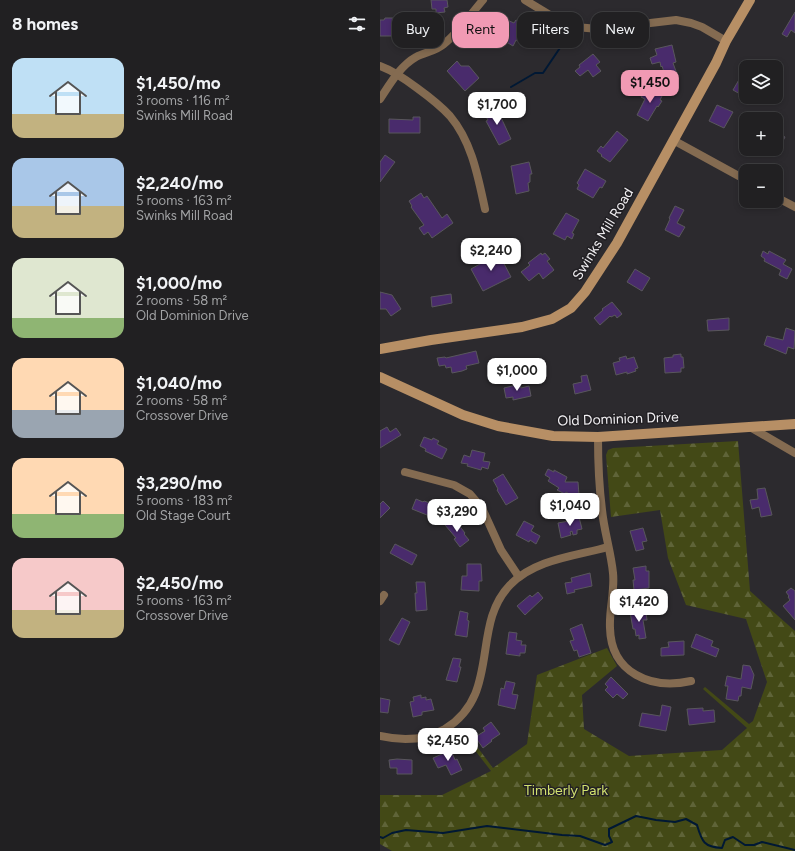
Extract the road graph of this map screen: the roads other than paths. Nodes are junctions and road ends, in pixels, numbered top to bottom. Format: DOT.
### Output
graph roads {
  1 [pos="482,0"];
  2 [pos="525,0"];
  3 [pos="750,0"];
  4 [pos="726,42"];
  5 [pos="380,66"];
  6 [pos="398,74"];
  7 [pos="380,99"];
  8 [pos="673,140"];
  9 [pos="739,176"];
  10 [pos="783,200"];
  11 [pos="795,207"];
  12 [pos="485,210"];
  13 [pos="380,349"];
  14 [pos="380,377"];
  15 [pos="795,424"];
  16 [pos="750,427"];
  17 [pos="598,437"];
  18 [pos="795,453"];
  19 [pos="405,472"];
  20 [pos="608,548"];
  21 [pos="519,577"];
  22 [pos="691,681"];
  23 [pos="380,736"];
  1 -- 6 [label="street"];
  2 -- 4 [label="street"];
  3 -- 4 [label="street, Swinks Mill Road"];
  4 -- 8 [label="street, Swinks Mill Road"];
  5 -- 6 [label="street"];
  6 -- 7 [label="street"];
  6 -- 12 [label="street"];
  8 -- 9 [label="street"];
  8 -- 13 [label="street, Swinks Mill Road"];
  10 -- 11 [label="street"];
  14 -- 17 [label="street, Old Dominion Drive"];
  15 -- 16 [label="street, Old Dominion Drive"];
  16 -- 17 [label="street, Old Dominion Drive"];
  16 -- 18 [label="street"];
  17 -- 20 [label="street"];
  19 -- 21 [label="street"];
  20 -- 21 [label="street"];
  20 -- 22 [label="street"];
  21 -- 23 [label="street"];
}
